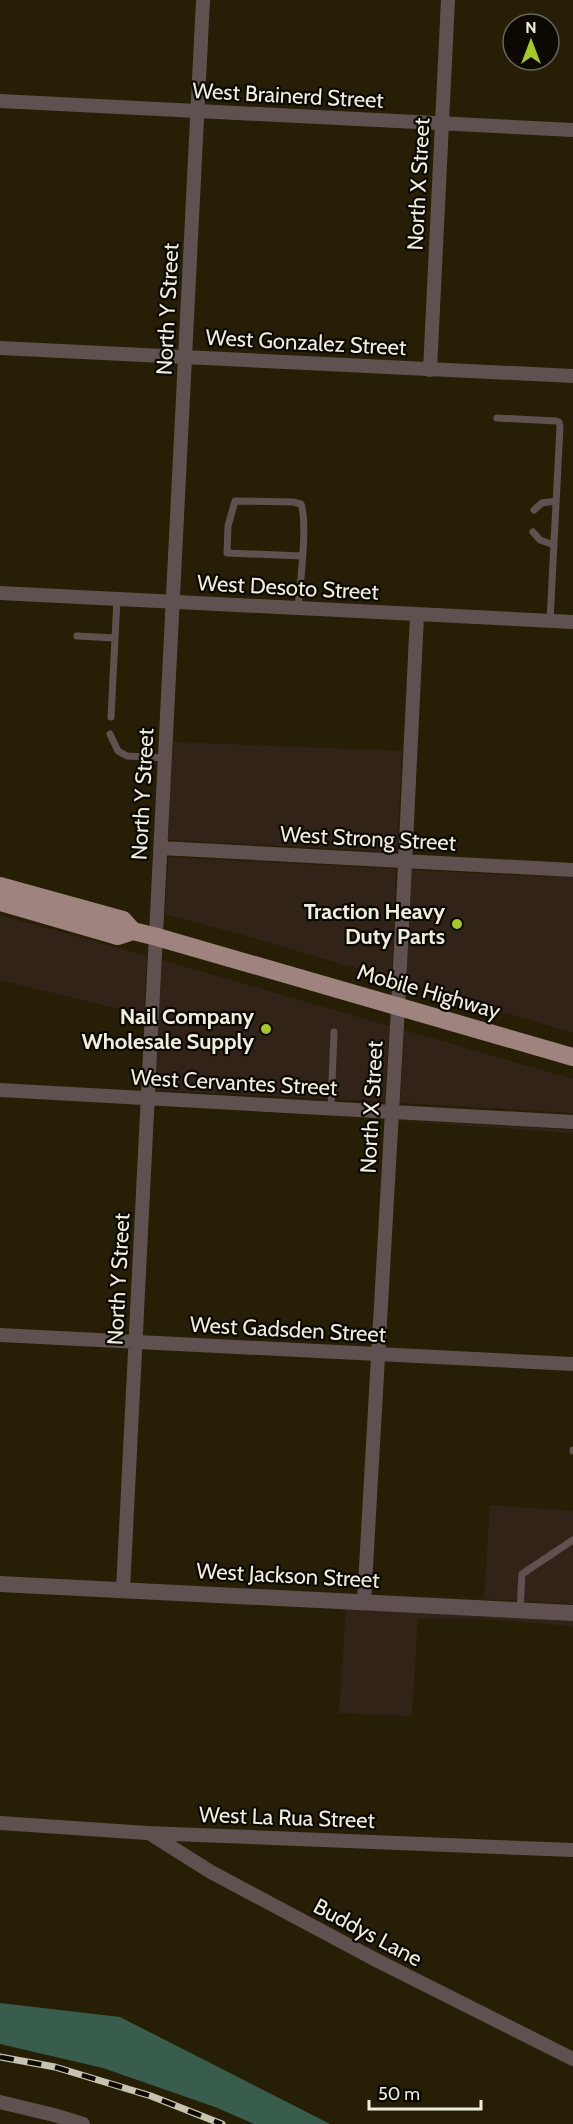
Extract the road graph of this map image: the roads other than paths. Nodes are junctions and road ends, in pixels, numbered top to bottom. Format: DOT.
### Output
graph roads {
  1 [pos="203,0"];
  2 [pos="448,0"];
  3 [pos="0,101"];
  4 [pos="198,111"];
  5 [pos="442,123"];
  6 [pos="573,130"];
  7 [pos="0,348"];
  8 [pos="186,357"];
  9 [pos="430,370"];
  10 [pos="573,376"];
  11 [pos="497,418"];
  12 [pos="556,501"];
  13 [pos="534,510"];
  14 [pos="533,532"];
  15 [pos="554,545"];
  16 [pos="302,556"];
  17 [pos="0,593"];
  18 [pos="117,599"];
  19 [pos="173,602"];
  20 [pos="298,608"];
  21 [pos="417,615"];
  22 [pos="550,621"];
  23 [pos="573,622"];
  24 [pos="77,636"];
  25 [pos="115,638"];
  26 [pos="111,717"];
  27 [pos="110,734"];
  28 [pos="165,758"];
  29 [pos="160,848"];
  30 [pos="404,861"];
  31 [pos="573,870"];
  32 [pos="0,886"];
  33 [pos="0,902"];
  34 [pos="133,931"];
  35 [pos="156,937"];
  36 [pos="398,1007"];
  37 [pos="334,1032"];
  38 [pos="573,1057"];
  39 [pos="0,1090"];
  40 [pos="147,1098"];
  41 [pos="331,1108"];
  42 [pos="392,1111"];
  43 [pos="573,1122"];
  44 [pos="0,1335"];
  45 [pos="136,1341"];
  46 [pos="379,1356"];
  47 [pos="573,1365"];
  48 [pos="573,1540"];
  49 [pos="0,1584"];
  50 [pos="123,1590"];
  51 [pos="364,1602"];
  52 [pos="520,1610"];
  53 [pos="573,1613"];
  54 [pos="0,1823"];
  55 [pos="147,1833"];
  56 [pos="573,1850"];
  57 [pos="573,2059"];
  58 [pos="0,2102"];
  59 [pos="83,2124"];
  1 -- 4 [label="street, North Y Street"];
  2 -- 5 [label="street, North X Street"];
  3 -- 4 [label="street, West Brainerd Street"];
  4 -- 5 [label="street, West Brainerd Street"];
  4 -- 8 [label="street, North Y Street"];
  5 -- 6 [label="street, West Brainerd Street"];
  5 -- 9 [label="street, North X Street"];
  7 -- 8 [label="street, West Gonzalez Street"];
  8 -- 9 [label="street, West Gonzalez Street"];
  8 -- 19 [label="street, North Y Street"];
  9 -- 10 [label="street, West Gonzalez Street"];
  11 -- 12 [label="lane"];
  12 -- 13 [label="lane"];
  12 -- 15 [label="lane"];
  14 -- 15 [label="lane"];
  15 -- 22 [label="lane"];
  16 -- 16 [label="lane"];
  16 -- 20 [label="lane"];
  17 -- 18 [label="street, West Desoto Street"];
  18 -- 19 [label="street, West Desoto Street"];
  18 -- 25 [label="lane"];
  19 -- 20 [label="street, West Desoto Street"];
  19 -- 28 [label="street, North Y Street"];
  20 -- 21 [label="street, West Desoto Street"];
  21 -- 22 [label="street, West Desoto Street"];
  21 -- 30 [label="street, North X Street"];
  22 -- 23 [label="street, West Desoto Street"];
  24 -- 25 [label="lane"];
  25 -- 26 [label="lane"];
  27 -- 28 [label="lane"];
  28 -- 29 [label="street, North Y Street"];
  29 -- 30 [label="street, West Strong Street"];
  29 -- 35 [label="street, North Y Street"];
  30 -- 31 [label="street, West Strong Street"];
  30 -- 36 [label="street, North X Street"];
  32 -- 34 [label="main road, Mobile Highway"];
  33 -- 34 [label="main road, Mobile Highway"];
  34 -- 35 [label="main road, Mobile Highway"];
  35 -- 36 [label="main road, Mobile Highway"];
  35 -- 40 [label="street, North Y Street"];
  36 -- 38 [label="main road, Mobile Highway"];
  36 -- 42 [label="street, North X Street"];
  37 -- 41 [label="lane"];
  39 -- 40 [label="street, West Cervantes Street"];
  40 -- 41 [label="street, West Cervantes Street"];
  40 -- 45 [label="street, North Y Street"];
  41 -- 42 [label="street, West Cervantes Street"];
  42 -- 43 [label="street, West Cervantes Street"];
  42 -- 46 [label="street, North X Street"];
  44 -- 45 [label="street, West Gadsden Street"];
  45 -- 46 [label="street, West Gadsden Street"];
  45 -- 50 [label="street, North Y Street"];
  46 -- 47 [label="street, West Gadsden Street"];
  46 -- 51 [label="street, North X Street"];
  48 -- 52 [label="lane"];
  49 -- 50 [label="street, West Jackson Street"];
  50 -- 51 [label="street, West Jackson Street"];
  51 -- 52 [label="street, West Jackson Street"];
  52 -- 53 [label="street, West Jackson Street"];
  54 -- 55 [label="street, West La Rua Street"];
  55 -- 56 [label="street, West La Rua Street"];
  55 -- 57 [label="street, Buddys Lane"];
  58 -- 59 [label="street"];
}
